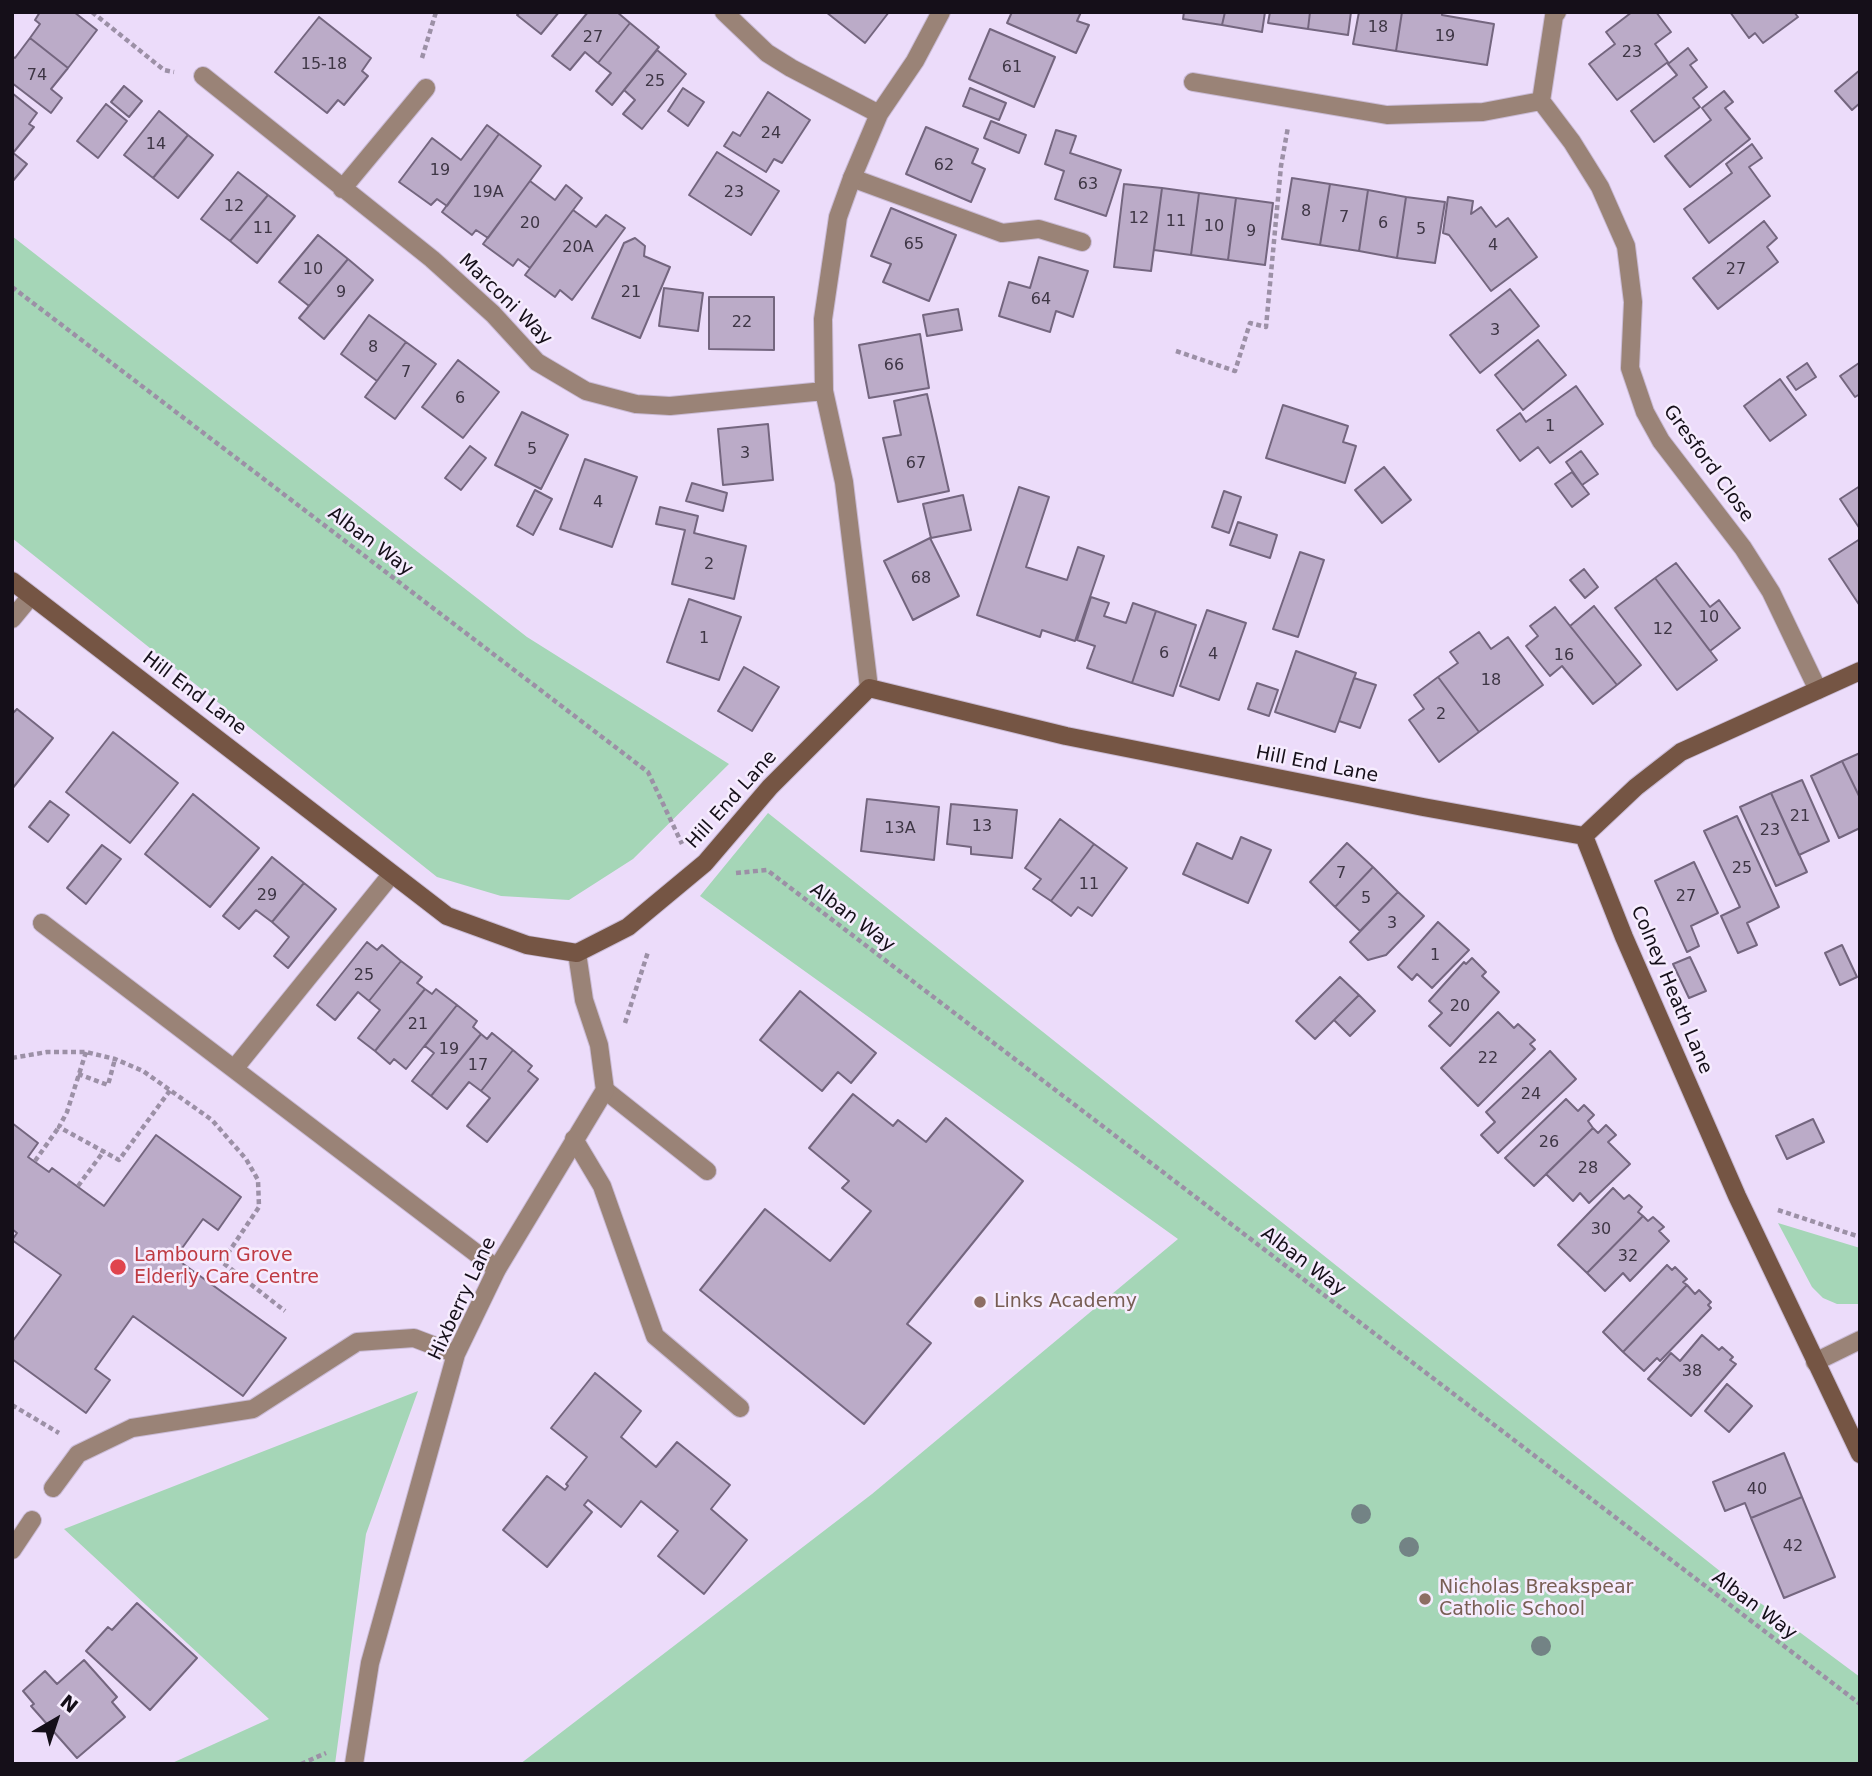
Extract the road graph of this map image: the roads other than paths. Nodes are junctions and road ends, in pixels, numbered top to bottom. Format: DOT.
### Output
graph roads {
  1 [pos="724,12"];
  2 [pos="941,12"];
  3 [pos="1557,12"];
  4 [pos="202,76"];
  5 [pos="1193,82"];
  6 [pos="426,88"];
  7 [pos="1541,101"];
  8 [pos="879,114"];
  9 [pos="852,178"];
  10 [pos="342,189"];
  11 [pos="1082,242"];
  12 [pos="824,391"];
  13 [pos="12,581"];
  14 [pos="31,596"];
  15 [pos="12,619"];
  16 [pos="1860,671"];
  17 [pos="869,688"];
  18 [pos="1818,690"];
  19 [pos="1584,835"];
  20 [pos="391,875"];
  21 [pos="42,923"];
  22 [pos="577,953"];
  23 [pos="234,1069"];
  24 [pos="605,1090"];
  25 [pos="574,1139"];
  26 [pos="707,1171"];
  27 [pos="497,1269"];
  28 [pos="1860,1340"];
  29 [pos="456,1354"];
  30 [pos="1815,1362"];
  31 [pos="740,1408"];
  32 [pos="1860,1454"];
  33 [pos="53,1488"];
  34 [pos="32,1520"];
  35 [pos="12,1550"];
  36 [pos="354,1764"];
  1 -- 8 [label="street"];
  2 -- 8 [label="street"];
  3 -- 7 [label="street"];
  4 -- 10 [label="street, Marconi Way"];
  5 -- 7 [label="street"];
  6 -- 10 [label="street"];
  7 -- 18 [label="street, Gresford Close"];
  8 -- 9 [label="street"];
  9 -- 11 [label="street"];
  9 -- 12 [label="street"];
  10 -- 12 [label="street, Marconi Way"];
  12 -- 17 [label="street"];
  13 -- 14 [label="street, Hill End Lane"];
  14 -- 15 [label="street"];
  14 -- 20 [label="street, Hill End Lane"];
  16 -- 18 [label="street"];
  17 -- 19 [label="street, Hill End Lane"];
  17 -- 22 [label="street, Hill End Lane"];
  18 -- 19 [label="street"];
  19 -- 30 [label="street, Colney Heath Lane"];
  20 -- 22 [label="street, Hill End Lane"];
  20 -- 23 [label="street"];
  21 -- 23 [label="street"];
  22 -- 24 [label="street"];
  23 -- 27 [label="street"];
  24 -- 25 [label="street, Hixberry Lane"];
  24 -- 26 [label="street"];
  25 -- 27 [label="street, Hixberry Lane"];
  25 -- 31 [label="street"];
  27 -- 29 [label="street, Hixberry Lane"];
  28 -- 30 [label="street"];
  29 -- 33 [label="street"];
  29 -- 36 [label="street, Hixberry Lane"];
  30 -- 32 [label="street, Colney Heath Lane"];
  34 -- 35 [label="street"];
}
